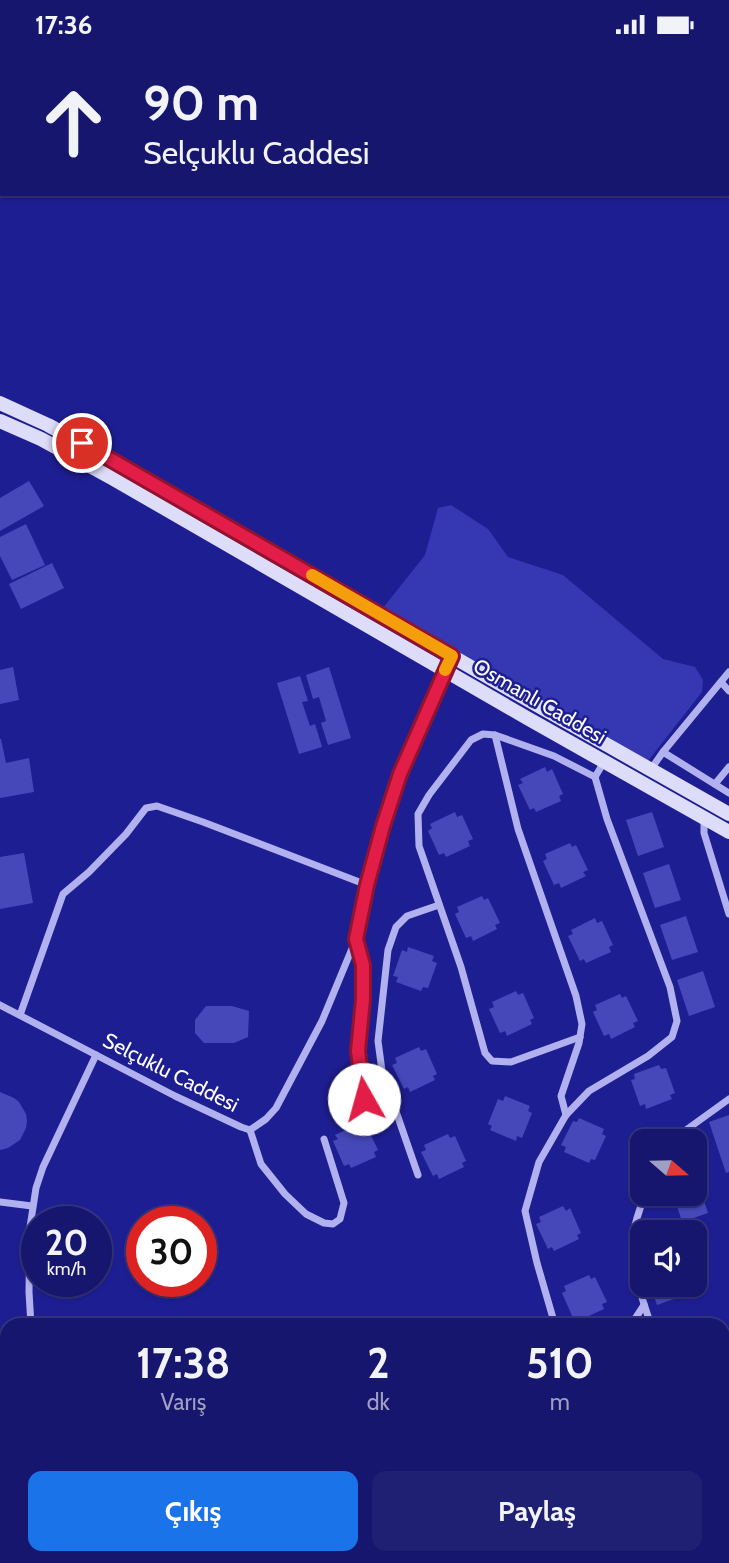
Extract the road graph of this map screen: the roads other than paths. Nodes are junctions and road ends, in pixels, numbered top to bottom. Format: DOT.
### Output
graph roads {
  1 [pos="0,403"];
  2 [pos="0,421"];
  3 [pos="452,656"];
  4 [pos="445,670"];
  5 [pos="729,672"];
  6 [pos="721,682"];
  7 [pos="729,691"];
  8 [pos="495,735"];
  9 [pos="612,748"];
  10 [pos="663,752"];
  11 [pos="604,762"];
  12 [pos="729,767"];
  13 [pos="651,770"];
  14 [pos="595,777"];
  15 [pos="715,784"];
  16 [pos="729,793"];
  17 [pos="729,814"];
  18 [pos="704,818"];
  19 [pos="729,832"];
  20 [pos="367,885"];
  21 [pos="439,905"];
  22 [pos="729,914"];
  23 [pos="356,939"];
  24 [pos="0,1005"];
  25 [pos="20,1015"];
  26 [pos="580,1037"];
  27 [pos="96,1055"];
  28 [pos="364,1099"];
  29 [pos="729,1099"];
  30 [pos="566,1115"];
  31 [pos="687,1129"];
  32 [pos="250,1130"];
  33 [pos="324,1139"];
  34 [pos="418,1175"];
  35 [pos="0,1202"];
  36 [pos="32,1206"];
  37 [pos="641,1206"];
  38 [pos="29,1297"];
  39 [pos="644,1305"];
  40 [pos="31,1318"];
  41 [pos="553,1318"];
  42 [pos="636,1318"];
  43 [pos="649,1318"];
  1 -- 3 [label="street, Osmanlı Caddesi"];
  2 -- 4 [label="street, Osmanlı Caddesi"];
  3 -- 4 [label="street"];
  3 -- 9 [label="street, Osmanlı Caddesi"];
  4 -- 11 [label="street, Osmanlı Caddesi"];
  4 -- 20 [label="street, Selçuklu Caddesi"];
  5 -- 6 [label="street"];
  6 -- 7 [label="street"];
  6 -- 10 [label="street"];
  8 -- 14 [label="street"];
  8 -- 21 [label="street"];
  8 -- 26 [label="street"];
  9 -- 11 [label="street"];
  9 -- 13 [label="street, Osmanlı Caddesi"];
  10 -- 13 [label="street"];
  10 -- 15 [label="street"];
  11 -- 14 [label="street"];
  11 -- 18 [label="street, Osmanlı Caddesi"];
  12 -- 15 [label="street"];
  13 -- 17 [label="street, Osmanlı Caddesi"];
  14 -- 30 [label="street"];
  15 -- 16 [label="street"];
  18 -- 19 [label="street, Osmanlı Caddesi"];
  18 -- 22 [label="street"];
  20 -- 23 [label="street, Selçuklu Caddesi"];
  20 -- 25 [label="street"];
  21 -- 26 [label="street"];
  21 -- 34 [label="street"];
  23 -- 28 [label="street"];
  23 -- 32 [label="street, Selçuklu Caddesi"];
  24 -- 25 [label="street, Selçuklu Caddesi"];
  25 -- 27 [label="street, Selçuklu Caddesi"];
  26 -- 30 [label="street"];
  27 -- 32 [label="street, Selçuklu Caddesi"];
  27 -- 36 [label="street"];
  29 -- 31 [label="street"];
  30 -- 41 [label="street"];
  32 -- 33 [label="street"];
  35 -- 36 [label="street"];
  37 -- 39 [label="street"];
  38 -- 40 [label="street"];
  39 -- 42 [label="street"];
  39 -- 43 [label="street"];
}
